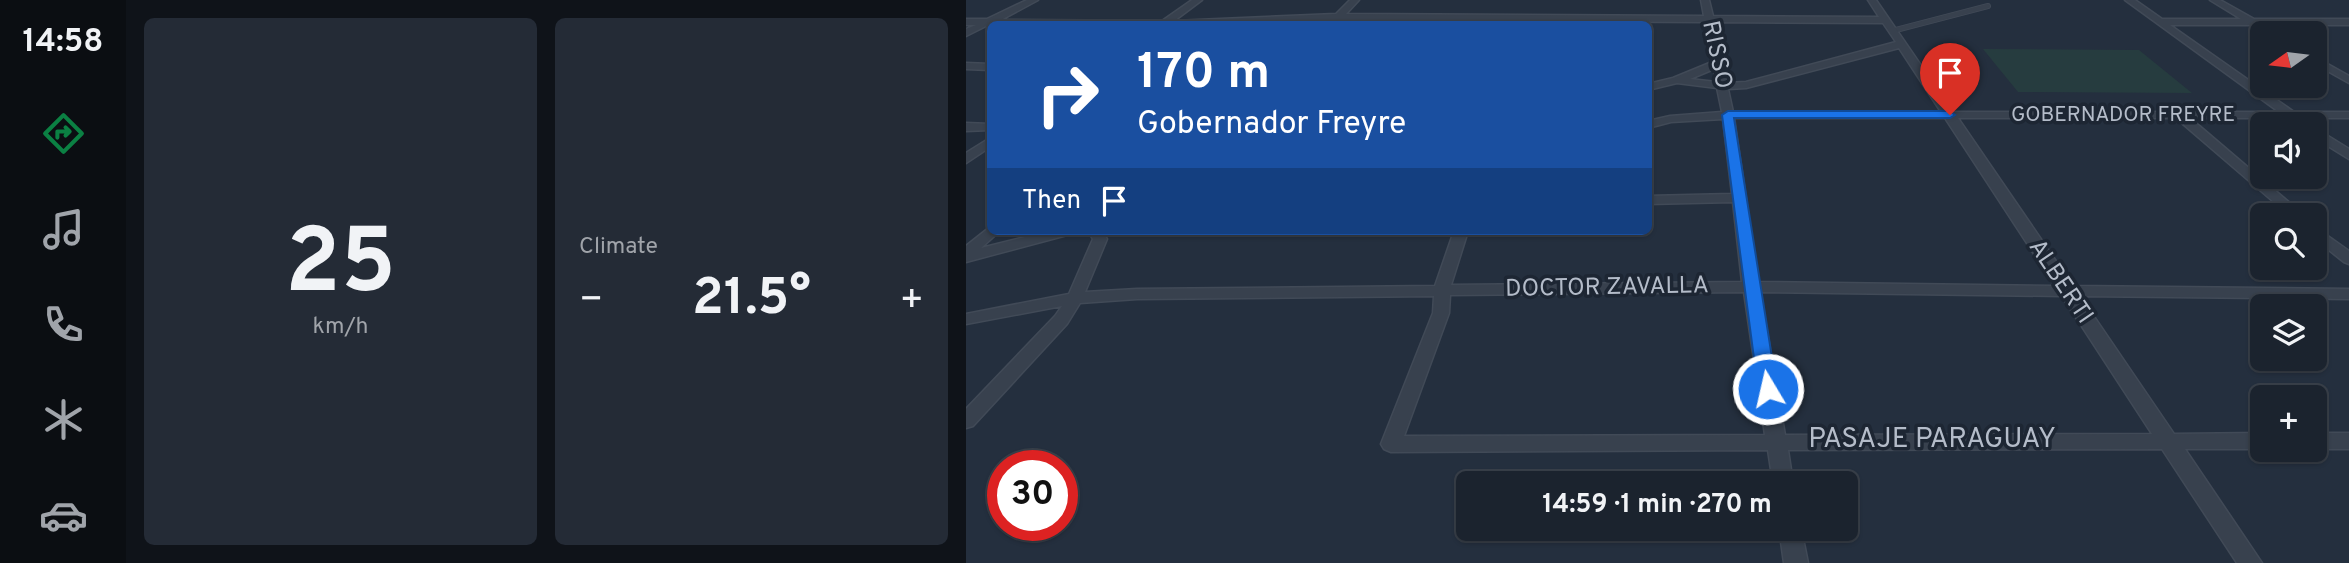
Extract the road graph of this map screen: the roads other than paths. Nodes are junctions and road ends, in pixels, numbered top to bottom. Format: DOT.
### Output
graph roads {
  1 [pos="1034,0"];
  2 [pos="1198,0"];
  3 [pos="1355,0"];
  4 [pos="1705,0"];
  5 [pos="1872,0"];
  6 [pos="2129,0"];
  7 [pos="2214,0"];
  8 [pos="1988,6"];
  9 [pos="1340,17"];
  10 [pos="1514,17"];
  11 [pos="1709,18"];
  12 [pos="991,21"];
  13 [pos="1168,21"];
  14 [pos="1239,21"];
  15 [pos="1335,21"];
  16 [pos="2250,21"];
  17 [pos="2251,21"];
  18 [pos="966,22"];
  19 [pos="987,22"];
  20 [pos="2161,22"];
  21 [pos="2328,22"];
  22 [pos="2349,22"];
  23 [pos="987,23"];
  24 [pos="1893,32"];
  25 [pos="966,33"];
  26 [pos="1719,63"];
  27 [pos="966,66"];
  28 [pos="987,67"];
  29 [pos="2328,68"];
  30 [pos="1677,80"];
  31 [pos="2349,80"];
  32 [pos="1652,86"];
  33 [pos="1723,86"];
  34 [pos="2287,112"];
  35 [pos="2250,114"];
  36 [pos="1728,115"];
  37 [pos="1950,115"];
  38 [pos="2179,115"];
  39 [pos="2327,115"];
  40 [pos="2349,115"];
  41 [pos="1652,124"];
  42 [pos="966,127"];
  43 [pos="987,127"];
  44 [pos="2327,140"];
  45 [pos="987,144"];
  46 [pos="2349,155"];
  47 [pos="966,159"];
  48 [pos="1739,198"];
  49 [pos="1652,200"];
  50 [pos="2283,203"];
  51 [pos="988,235"];
  52 [pos="1049,235"];
  53 [pos="1098,235"];
  54 [pos="1460,235"];
  55 [pos="2327,241"];
  56 [pos="966,255"];
  57 [pos="2349,260"];
  58 [pos="1751,286"];
  59 [pos="1443,290"];
  60 [pos="2066,291"];
  61 [pos="2349,294"];
  62 [pos="1075,298"];
  63 [pos="966,319"];
  64 [pos="966,421"];
  65 [pos="1776,440"];
  66 [pos="2168,440"];
  67 [pos="2250,440"];
  68 [pos="2327,441"];
  69 [pos="2349,441"];
  70 [pos="1781,471"];
  71 [pos="1792,541"];
  72 [pos="1796,563"];
  73 [pos="2250,563"];
  1 -- 12 [label="street"];
  2 -- 13 [label="street"];
  3 -- 9 [label="street"];
  4 -- 11 [label="street, RISSO"];
  5 -- 24 [label="street, ALBERTI"];
  6 -- 20 [label="street"];
  7 -- 17 [label="street"];
  8 -- 24 [label="lane"];
  9 -- 10 [label="street"];
  9 -- 14 [label="street"];
  9 -- 15 [label="street"];
  10 -- 11 [label="street"];
  11 -- 24 [label="street"];
  11 -- 26 [label="street, RISSO"];
  16 -- 20 [label="street"];
  18 -- 19 [label="street"];
  20 -- 34 [label="street"];
  21 -- 22 [label="street"];
  23 -- 25 [label="street"];
  24 -- 33 [label="street"];
  24 -- 37 [label="street, ALBERTI"];
  26 -- 30 [label="street"];
  26 -- 33 [label="street, RISSO"];
  27 -- 28 [label="street"];
  29 -- 31 [label="street"];
  30 -- 32 [label="street"];
  30 -- 33 [label="street"];
  33 -- 36 [label="street, RISSO"];
  35 -- 38 [label="street, GOBERNADOR FREYRE"];
  36 -- 37 [label="street, GOBERNADOR FREYRE"];
  36 -- 41 [label="street, GOBERNADOR FREYRE"];
  36 -- 48 [label="street, RISSO"];
  37 -- 38 [label="street, GOBERNADOR FREYRE"];
  37 -- 60 [label="street, ALBERTI"];
  38 -- 50 [label="street"];
  39 -- 40 [label="street, GOBERNADOR FREYRE"];
  42 -- 43 [label="street"];
  44 -- 46 [label="street"];
  45 -- 47 [label="street"];
  48 -- 49 [label="street"];
  48 -- 58 [label="street, RISSO"];
  51 -- 56 [label="street"];
  52 -- 56 [label="street"];
  53 -- 62 [label="street"];
  54 -- 59 [label="street"];
  55 -- 57 [label="street"];
  58 -- 59 [label="street, DOCTOR ZAVALLA"];
  58 -- 60 [label="street, DOCTOR ZAVALLA"];
  58 -- 65 [label="street, RISSO"];
  59 -- 62 [label="street, DOCTOR ZAVALLA"];
  59 -- 65 [label="street, PASAJE PARAGUAY"];
  60 -- 61 [label="street, DOCTOR ZAVALLA"];
  60 -- 66 [label="street, ALBERTI"];
  62 -- 63 [label="street, DOCTOR ZAVALLA"];
  62 -- 64 [label="street"];
  65 -- 66 [label="street, PASAJE PARAGUAY"];
  65 -- 70 [label="street, RISSO"];
  66 -- 67 [label="street, PASAJE PARAGUAY"];
  66 -- 73 [label="street, ALBERTI"];
  68 -- 69 [label="street"];
  71 -- 72 [label="street"];
}
